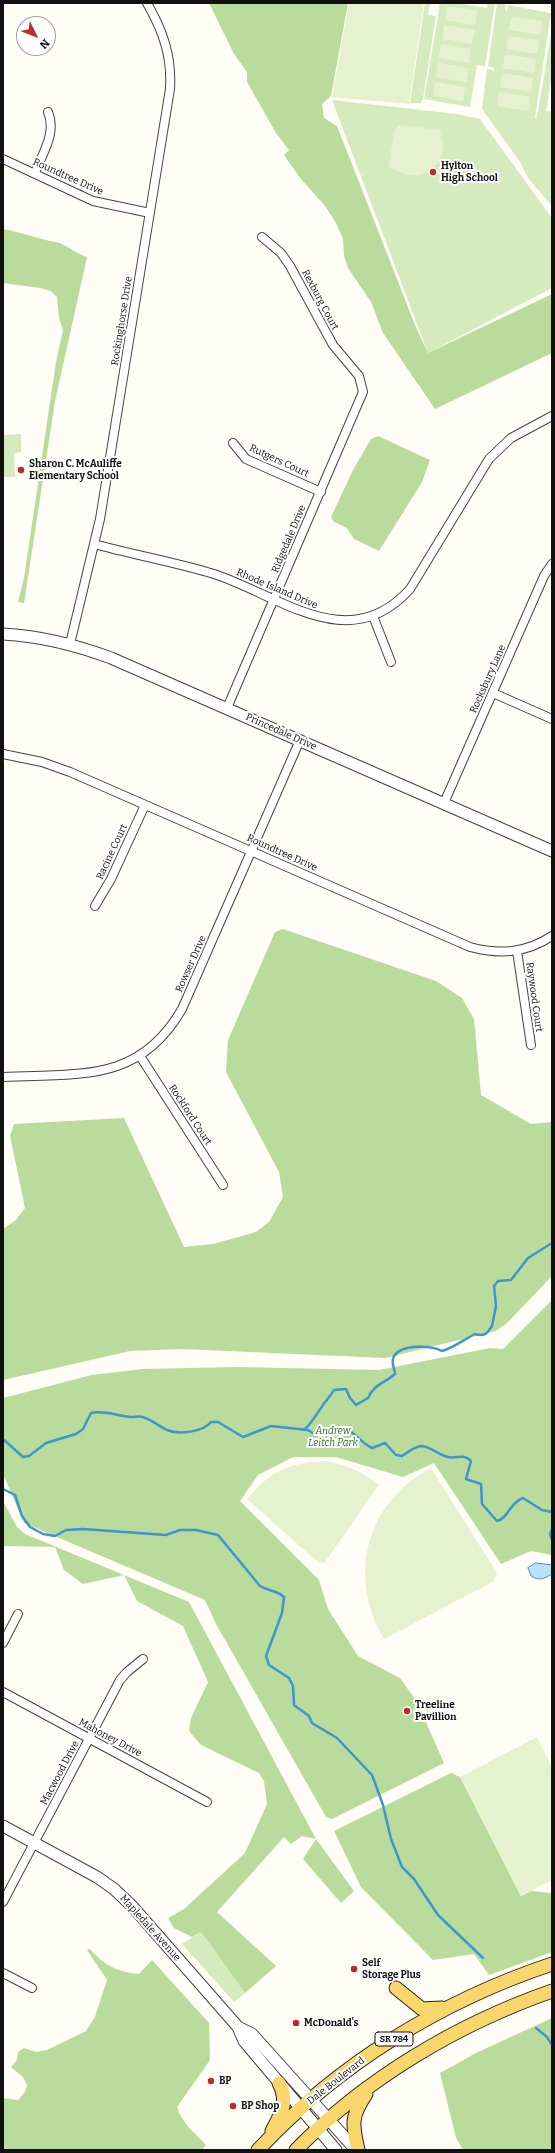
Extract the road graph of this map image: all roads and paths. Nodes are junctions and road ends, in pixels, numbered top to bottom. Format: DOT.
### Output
graph roads {
  1 [pos="147,3"];
  2 [pos="48,112"];
  3 [pos="3,159"];
  4 [pos="34,173"];
  5 [pos="150,213"];
  6 [pos="262,237"];
  7 [pos="359,376"];
  8 [pos="552,416"];
  9 [pos="233,443"];
  10 [pos="321,492"];
  11 [pos="94,544"];
  12 [pos="552,564"];
  13 [pos="274,599"];
  14 [pos="373,616"];
  15 [pos="3,634"];
  16 [pos="70,644"];
  17 [pos="391,662"];
  18 [pos="493,693"];
  19 [pos="227,708"];
  20 [pos="552,719"];
  21 [pos="300,740"];
  22 [pos="3,754"];
  23 [pos="444,803"];
  24 [pos="145,805"];
  25 [pos="251,851"];
  26 [pos="552,851"];
  27 [pos="95,906"];
  28 [pos="552,936"];
  29 [pos="517,951"];
  30 [pos="531,1045"];
  31 [pos="140,1056"];
  32 [pos="3,1077"];
  33 [pos="224,1185"];
  34 [pos="18,1614"];
  35 [pos="3,1643"];
  36 [pos="143,1659"];
  37 [pos="3,1692"];
  38 [pos="89,1739"];
  39 [pos="207,1802"];
  40 [pos="3,1826"];
  41 [pos="34,1843"];
  42 [pos="3,1902"];
  43 [pos="552,1964"];
  44 [pos="3,1973"];
  45 [pos="32,1988"];
  46 [pos="396,1988"];
  47 [pos="552,1991"];
  48 [pos="450,2006"];
  49 [pos="238,2027"];
  50 [pos="279,2083"];
  51 [pos="374,2084"];
  52 [pos="311,2100"];
  53 [pos="301,2109"];
  54 [pos="328,2119"];
  55 [pos="318,2129"];
  56 [pos="262,2145"];
  57 [pos="296,2150"];
  58 [pos="336,2150"];
  59 [pos="357,2150"];
  1 -- 5 [label="street, Rockinghorse Drive"];
  2 -- 4 [label="street"];
  3 -- 4 [label="street, Roundtree Drive"];
  4 -- 5 [label="street, Roundtree Drive"];
  5 -- 11 [label="street, Rockinghorse Drive"];
  6 -- 7 [label="street, Rexburg Court"];
  7 -- 10 [label="street, Ridgedale Drive"];
  8 -- 14 [label="street, Rhode Island Drive"];
  9 -- 10 [label="street, Rutgers Court"];
  10 -- 13 [label="street, Ridgedale Drive"];
  11 -- 13 [label="street, Rhode Island Drive"];
  11 -- 16 [label="street, Rockinghorse Drive"];
  12 -- 18 [label="street, Rocksbury Lane"];
  13 -- 14 [label="street, Rhode Island Drive"];
  13 -- 19 [label="street, Ridgedale Drive"];
  14 -- 17 [label="street"];
  15 -- 16 [label="street, Princedale Drive"];
  16 -- 19 [label="street, Princedale Drive"];
  18 -- 20 [label="street"];
  18 -- 23 [label="street, Rocksbury Lane"];
  19 -- 21 [label="street, Princedale Drive"];
  21 -- 23 [label="street, Princedale Drive"];
  21 -- 25 [label="street, Rowser Drive"];
  22 -- 24 [label="street, Roundtree Drive"];
  23 -- 26 [label="street, Princedale Drive"];
  24 -- 25 [label="street, Roundtree Drive"];
  24 -- 27 [label="street, Racine Court"];
  25 -- 29 [label="street, Roundtree Drive"];
  25 -- 31 [label="street, Rowser Drive"];
  28 -- 29 [label="street, Roundtree Drive"];
  29 -- 30 [label="street, Raywood Court"];
  31 -- 32 [label="street, Rowser Drive"];
  31 -- 33 [label="street, Rockford Court"];
  34 -- 35 [label="street"];
  36 -- 38 [label="street, Macwood Drive"];
  37 -- 38 [label="street, Mahoney Drive"];
  38 -- 39 [label="street, Mahoney Drive"];
  38 -- 41 [label="street, Macwood Drive"];
  40 -- 41 [label="street, Mapledale Avenue"];
  41 -- 42 [label="street, Macwood Drive"];
  41 -- 49 [label="street, Mapledale Avenue"];
  43 -- 48 [label="main road, Dale Boulevard / SR 784"];
  44 -- 45 [label="street"];
  46 -- 48 [label="main road"];
  47 -- 51 [label="main road, SR 784"];
  48 -- 52 [label="main road, Dale Boulevard / SR 784"];
  49 -- 50 [label="street, Mapledale Avenue"];
  49 -- 52 [label="street, Mapledale Avenue"];
  50 -- 53 [label="street, Mapledale Avenue"];
  50 -- 56 [label="main road"];
  51 -- 54 [label="main road, SR 784"];
  51 -- 59 [label="main road"];
  52 -- 53 [label="main road, Dale Boulevard / SR 784"];
  52 -- 54 [label="street, Mapledale Avenue"];
  53 -- 55 [label="street, Mapledale Avenue"];
  53 -- 56 [label="main road, Dale Boulevard / SR 784"];
  54 -- 55 [label="main road, SR 784"];
  54 -- 59 [label="street, Mapledale Avenue"];
  55 -- 57 [label="main road, SR 784"];
  55 -- 58 [label="street, Mapledale Avenue"];
}
